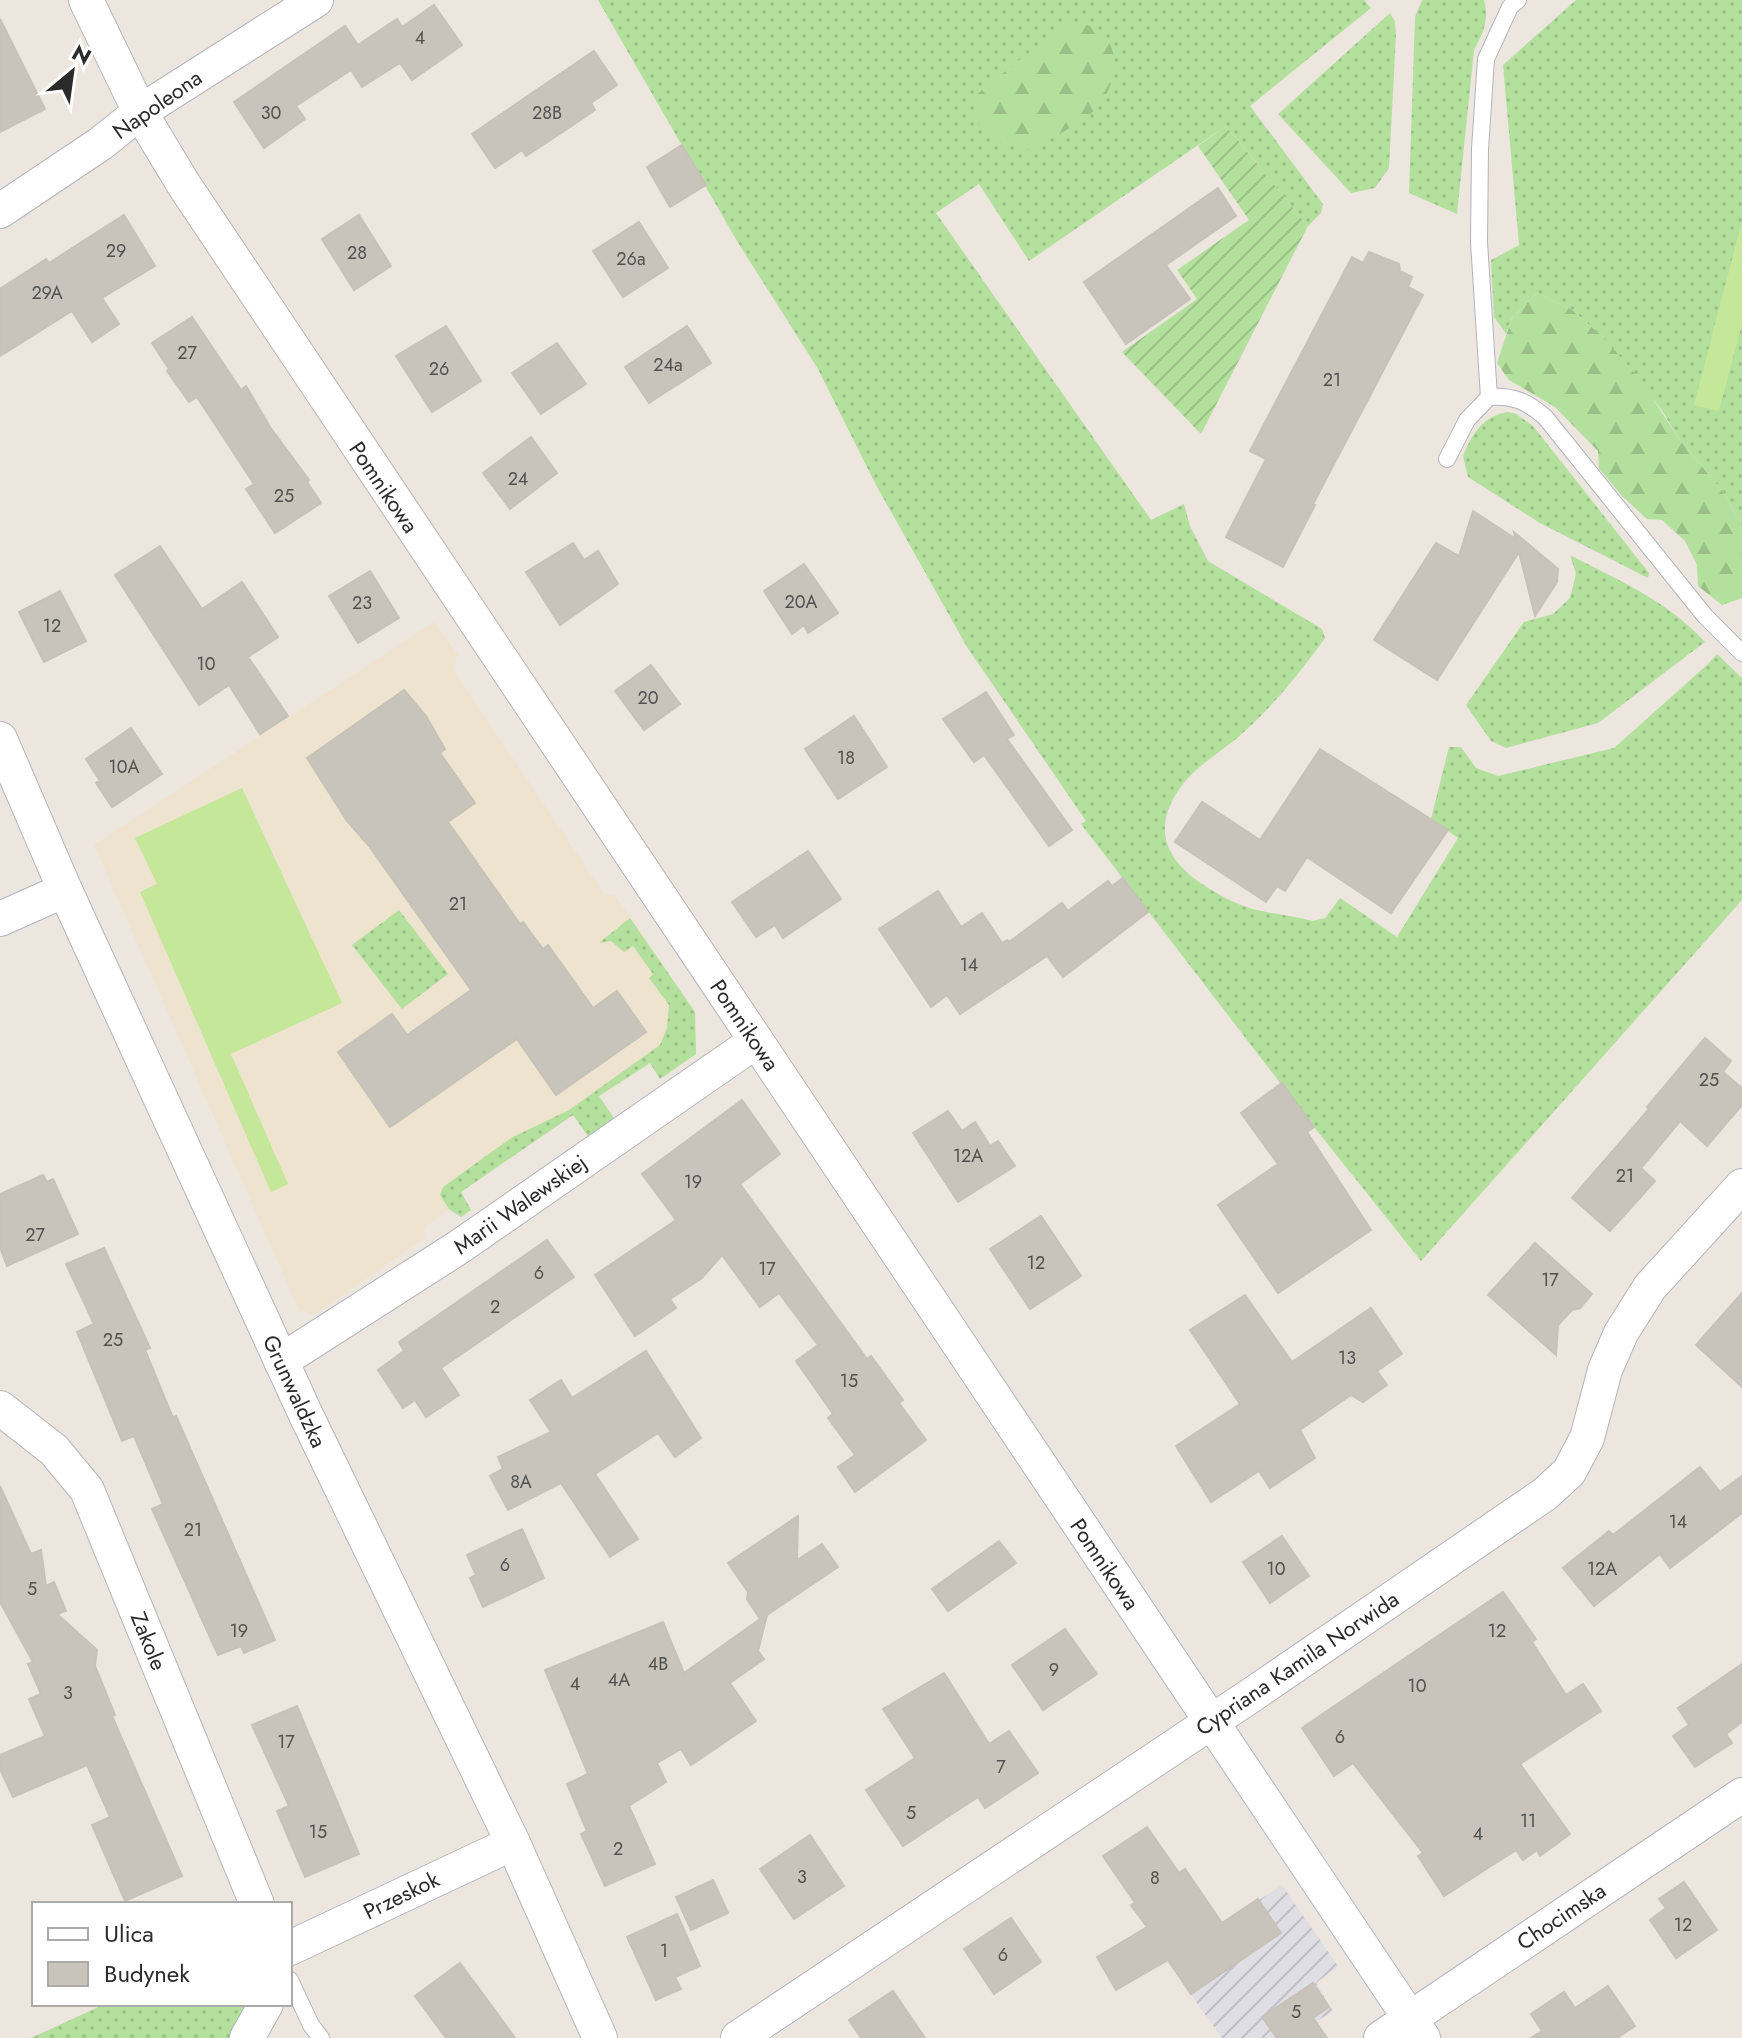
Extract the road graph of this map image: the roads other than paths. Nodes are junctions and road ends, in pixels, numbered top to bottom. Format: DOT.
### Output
graph roads {
  1 [pos="86,0"];
  2 [pos="316,0"];
  3 [pos="1518,0"];
  4 [pos="140,112"];
  5 [pos="0,211"];
  6 [pos="1489,397"];
  7 [pos="1447,459"];
  8 [pos="1742,653"];
  9 [pos="0,739"];
  10 [pos="65,890"];
  11 [pos="0,919"];
  12 [pos="756,1041"];
  13 [pos="1742,1186"];
  14 [pos="281,1361"];
  15 [pos="0,1408"];
  16 [pos="1211,1723"];
  17 [pos="1742,1795"];
  18 [pos="513,1843"];
  19 [pos="256,1902"];
  20 [pos="292,1947"];
  21 [pos="292,1984"];
  22 [pos="265,2006"];
  23 [pos="1417,2028"];
  24 [pos="247,2038"];
  25 [pos="321,2038"];
  26 [pos="600,2038"];
  27 [pos="738,2038"];
  28 [pos="1381,2038"];
  1 -- 4 [label="street, Pomnikowa"];
  2 -- 4 [label="street, Napoleona"];
  3 -- 6 [label="lane"];
  4 -- 5 [label="street, Napoleona"];
  4 -- 12 [label="street, Pomnikowa"];
  6 -- 7 [label="lane"];
  6 -- 8 [label="lane"];
  9 -- 10 [label="street, Grunwaldzka"];
  10 -- 11 [label="street"];
  10 -- 14 [label="street, Grunwaldzka"];
  12 -- 14 [label="street, Marii Walewskiej"];
  12 -- 16 [label="street, Pomnikowa"];
  13 -- 16 [label="street, Cypriana Kamila Norwida"];
  14 -- 18 [label="street, Grunwaldzka"];
  15 -- 19 [label="street, Zakole"];
  16 -- 23 [label="street, Pomnikowa"];
  16 -- 27 [label="street, Cypriana Kamila Norwida"];
  17 -- 23 [label="street, Chocimska"];
  18 -- 20 [label="street, Przeskok"];
  18 -- 26 [label="street, Grunwaldzka"];
  21 -- 25 [label="lane"];
  22 -- 24 [label="street"];
  23 -- 28 [label="street, Chocimska"];
}
